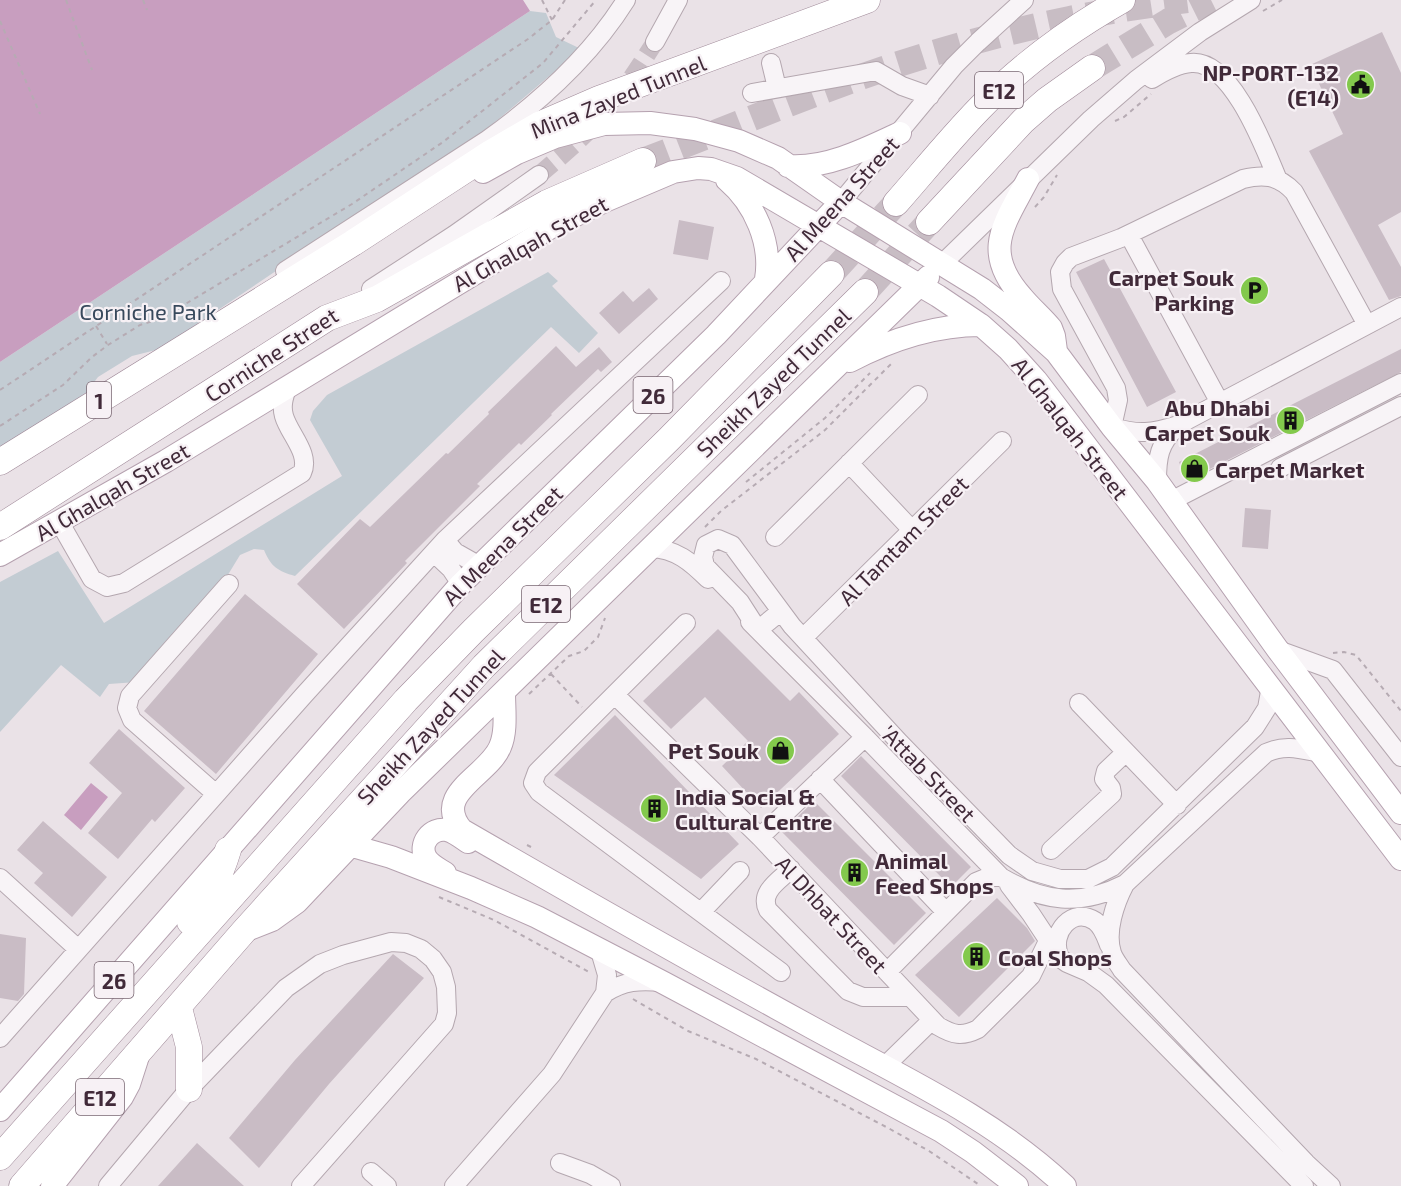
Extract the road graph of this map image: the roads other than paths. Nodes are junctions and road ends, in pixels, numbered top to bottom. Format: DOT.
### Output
graph roads {
  1 [pos="626,0"];
  2 [pos="678,0"];
  3 [pos="867,0"];
  4 [pos="1024,0"];
  5 [pos="1122,0"];
  6 [pos="1251,0"];
  7 [pos="655,42"];
  8 [pos="771,63"];
  9 [pos="1092,68"];
  10 [pos="894,82"];
  11 [pos="777,88"];
  12 [pos="752,93"];
  13 [pos="930,96"];
  14 [pos="1091,119"];
  15 [pos="905,127"];
  16 [pos="643,161"];
  17 [pos="788,166"];
  18 [pos="711,169"];
  19 [pos="539,175"];
  20 [pos="1028,179"];
  21 [pos="1278,180"];
  22 [pos="833,196"];
  23 [pos="896,203"];
  24 [pos="929,222"];
  25 [pos="811,223"];
  26 [pos="1129,235"];
  27 [pos="353,243"];
  28 [pos="951,269"];
  29 [pos="831,274"];
  30 [pos="766,279"];
  31 [pos="722,281"];
  32 [pos="929,291"];
  33 [pos="865,292"];
  34 [pos="1401,307"];
  35 [pos="327,318"];
  36 [pos="1367,325"];
  37 [pos="981,326"];
  38 [pos="198,338"];
  39 [pos="1056,352"];
  40 [pos="830,372"];
  41 [pos="1401,384"];
  42 [pos="287,388"];
  43 [pos="918,395"];
  44 [pos="1220,403"];
  45 [pos="1401,406"];
  46 [pos="1178,425"];
  47 [pos="1112,427"];
  48 [pos="1002,441"];
  49 [pos="0,462"];
  50 [pos="849,463"];
  51 [pos="1280,468"];
  52 [pos="1156,481"];
  53 [pos="1171,501"];
  54 [pos="60,523"];
  55 [pos="0,527"];
  56 [pos="912,530"];
  57 [pos="775,537"];
  58 [pos="440,547"];
  59 [pos="651,548"];
  60 [pos="0,555"];
  61 [pos="478,565"];
  62 [pos="230,584"];
  63 [pos="461,584"];
  64 [pos="780,612"];
  65 [pos="686,623"];
  66 [pos="758,630"];
  67 [pos="804,638"];
  68 [pos="1278,650"];
  69 [pos="1271,686"];
  70 [pos="515,695"];
  71 [pos="615,695"];
  72 [pos="1078,702"];
  73 [pos="865,736"];
  74 [pos="1126,752"];
  75 [pos="1320,753"];
  76 [pos="1401,757"];
  77 [pos="820,779"];
  78 [pos="216,794"];
  79 [pos="1177,805"];
  80 [pos="1401,813"];
  81 [pos="760,837"];
  82 [pos="349,846"];
  83 [pos="228,850"];
  84 [pos="1052,850"];
  85 [pos="503,853"];
  86 [pos="981,856"];
  87 [pos="1401,859"];
  88 [pos="791,869"];
  89 [pos="740,871"];
  90 [pos="1001,877"];
  91 [pos="0,878"];
  92 [pos="976,882"];
  93 [pos="1125,884"];
  94 [pos="471,888"];
  95 [pos="945,911"];
  96 [pos="701,912"];
  97 [pos="244,931"];
  98 [pos="1048,941"];
  99 [pos="78,949"];
  100 [pos="1111,950"];
  101 [pos="600,951"];
  102 [pos="1065,961"];
  103 [pos="781,972"];
  104 [pos="887,972"];
  105 [pos="1031,976"];
  106 [pos="664,983"];
  107 [pos="605,993"];
  108 [pos="910,997"];
  109 [pos="178,1008"];
  110 [pos="932,1020"];
  111 [pos="110,1033"];
  112 [pos="0,1038"];
  113 [pos="139,1053"];
  114 [pos="884,1067"];
  115 [pos="189,1089"];
  116 [pos="866,1091"];
  117 [pos="0,1110"];
  118 [pos="0,1157"];
  119 [pos="560,1163"];
  120 [pos="371,1172"];
  121 [pos="22,1186"];
  122 [pos="52,1186"];
  123 [pos="108,1186"];
  124 [pos="301,1186"];
  125 [pos="387,1186"];
  126 [pos="454,1186"];
  127 [pos="611,1186"];
  128 [pos="1017,1186"];
  129 [pos="1065,1186"];
  130 [pos="1304,1186"];
  131 [pos="1331,1186"];
  1 -- 38 [label="street"];
  2 -- 7 [label="street"];
  3 -- 27 [label="highway, Mina Zayed Tunnel"];
  4 -- 13 [label="street, Al Meena Street"];
  5 -- 23 [label="highway, E12"];
  6 -- 14 [label="street"];
  8 -- 11 [label="street"];
  9 -- 24 [label="highway, E12"];
  10 -- 11 [label="street"];
  10 -- 13 [label="street"];
  10 -- 15 [label="street"];
  11 -- 12 [label="street"];
  13 -- 15 [label="street, Al Meena Street"];
  14 -- 20 [label="street"];
  14 -- 21 [label="street"];
  15 -- 17 [label="main road"];
  15 -- 22 [label="street, Al Meena Street"];
  16 -- 35 [label="highway"];
  17 -- 22 [label="main road, Al Ghalqah Street"];
  17 -- 27 [label="main road, Al Ghalqah Street"];
  18 -- 25 [label="main road, Al Ghalqah Street"];
  18 -- 30 [label="main road"];
  18 -- 42 [label="main road, Al Ghalqah Street"];
  19 -- 35 [label="street, Corniche Street"];
  20 -- 28 [label="street"];
  20 -- 39 [label="main road"];
  21 -- 26 [label="street"];
  21 -- 36 [label="street"];
  22 -- 25 [label="main road, Al Meena Street"];
  22 -- 28 [label="main road, Al Ghalqah Street"];
  25 -- 30 [label="main road, Al Meena Street / 26"];
  25 -- 32 [label="main road, Al Ghalqah Street"];
  26 -- 44 [label="street"];
  26 -- 47 [label="street"];
  27 -- 38 [label="highway, 1"];
  28 -- 32 [label="main road"];
  28 -- 39 [label="main road, Al Ghalqah Street"];
  29 -- 111 [label="highway, Sheikh Zayed Tunnel / E12"];
  30 -- 61 [label="main road, Al Meena Street / 26"];
  31 -- 58 [label="street"];
  32 -- 37 [label="main road, Al Ghalqah Street"];
  32 -- 40 [label="main road"];
  33 -- 97 [label="highway, Sheikh Zayed Tunnel / E12"];
  34 -- 36 [label="street"];
  35 -- 55 [label="highway, Corniche Street"];
  36 -- 44 [label="street"];
  37 -- 40 [label="main road"];
  37 -- 69 [label="main road, Al Ghalqah Street"];
  38 -- 49 [label="highway, 1"];
  39 -- 47 [label="main road, Al Ghalqah Street"];
  40 -- 59 [label="main road"];
  41 -- 53 [label="street"];
  42 -- 54 [label="main road, Al Ghalqah Street"];
  42 -- 54 [label="street"];
  43 -- 50 [label="street"];
  44 -- 46 [label="street"];
  45 -- 51 [label="street"];
  46 -- 47 [label="street"];
  46 -- 52 [label="street"];
  47 -- 52 [label="main road, Al Ghalqah Street"];
  48 -- 56 [label="street, Al Tamtam Street"];
  50 -- 56 [label="street"];
  50 -- 57 [label="street"];
  52 -- 53 [label="main road, Al Ghalqah Street"];
  53 -- 68 [label="main road, Al Ghalqah Street"];
  54 -- 60 [label="main road, Al Ghalqah Street"];
  56 -- 67 [label="street, Al Tamtam Street"];
  58 -- 61 [label="street"];
  58 -- 63 [label="street"];
  58 -- 78 [label="street"];
  59 -- 66 [label="street, 'Attab Street"];
  59 -- 70 [label="main road"];
  61 -- 63 [label="main road, Al Meena Street / 26"];
  62 -- 78 [label="street"];
  63 -- 83 [label="main road, Al Meena Street / 26"];
  64 -- 66 [label="street"];
  64 -- 66 [label="street, 'Attab Street"];
  64 -- 67 [label="street, 'Attab Street"];
  65 -- 71 [label="street"];
  66 -- 73 [label="street, 'Attab Street"];
  67 -- 79 [label="street, 'Attab Street"];
  68 -- 76 [label="street"];
  68 -- 80 [label="main road, Al Ghalqah Street"];
  69 -- 75 [label="main road, Al Ghalqah Street"];
  69 -- 79 [label="street, 'Attab Street"];
  70 -- 82 [label="main road"];
  70 -- 85 [label="main road"];
  71 -- 81 [label="street, Al Dhbat Street"];
  71 -- 96 [label="street"];
  72 -- 74 [label="street"];
  73 -- 77 [label="street"];
  73 -- 86 [label="street, 'Attab Street"];
  74 -- 79 [label="street"];
  74 -- 84 [label="street"];
  75 -- 87 [label="main road, Al Ghalqah Street"];
  75 -- 93 [label="street, 'Attab Street"];
  77 -- 81 [label="street"];
  77 -- 95 [label="street"];
  78 -- 99 [label="street"];
  81 -- 88 [label="street, Al Dhbat Street"];
  82 -- 94 [label="main road"];
  82 -- 97 [label="main road"];
  83 -- 111 [label="highway"];
  83 -- 117 [label="main road, Al Meena Street / 26"];
  85 -- 94 [label="main road"];
  85 -- 114 [label="main road"];
  86 -- 90 [label="street, 'Attab Street"];
  86 -- 92 [label="street"];
  88 -- 104 [label="street, Al Dhbat Street"];
  88 -- 108 [label="street"];
  89 -- 96 [label="street"];
  90 -- 92 [label="street"];
  90 -- 93 [label="street, 'Attab Street"];
  90 -- 98 [label="street, 'Attab Street"];
  91 -- 99 [label="street"];
  92 -- 95 [label="street"];
  93 -- 100 [label="street, 'Attab Street"];
  94 -- 101 [label="main road"];
  95 -- 104 [label="street"];
  96 -- 103 [label="street"];
  97 -- 109 [label="highway, Sheikh Zayed Tunnel / E12"];
  98 -- 102 [label="street, 'Attab Street"];
  98 -- 105 [label="street, Al Dhbat Street"];
  99 -- 112 [label="street"];
  100 -- 102 [label="street"];
  100 -- 131 [label="street"];
  101 -- 106 [label="main road"];
  101 -- 107 [label="street"];
  102 -- 105 [label="street, Al Dhbat Street"];
  102 -- 130 [label="street, 'Attab Street"];
  104 -- 108 [label="street, Al Dhbat Street"];
  105 -- 110 [label="street, Al Dhbat Street"];
  106 -- 107 [label="street"];
  106 -- 116 [label="main road"];
  107 -- 126 [label="street"];
  108 -- 110 [label="street, Al Dhbat Street"];
  109 -- 113 [label="highway, Sheikh Zayed Tunnel / E12"];
  109 -- 115 [label="highway"];
  110 -- 114 [label="street"];
  111 -- 118 [label="highway, Sheikh Zayed Tunnel / E12"];
  113 -- 121 [label="highway, Sheikh Zayed Tunnel / E12"];
  113 -- 122 [label="main road"];
  114 -- 116 [label="main road"];
  114 -- 129 [label="main road"];
  115 -- 123 [label="street"];
  115 -- 124 [label="street"];
  116 -- 128 [label="main road"];
  119 -- 127 [label="street"];
  120 -- 125 [label="street"];
}
